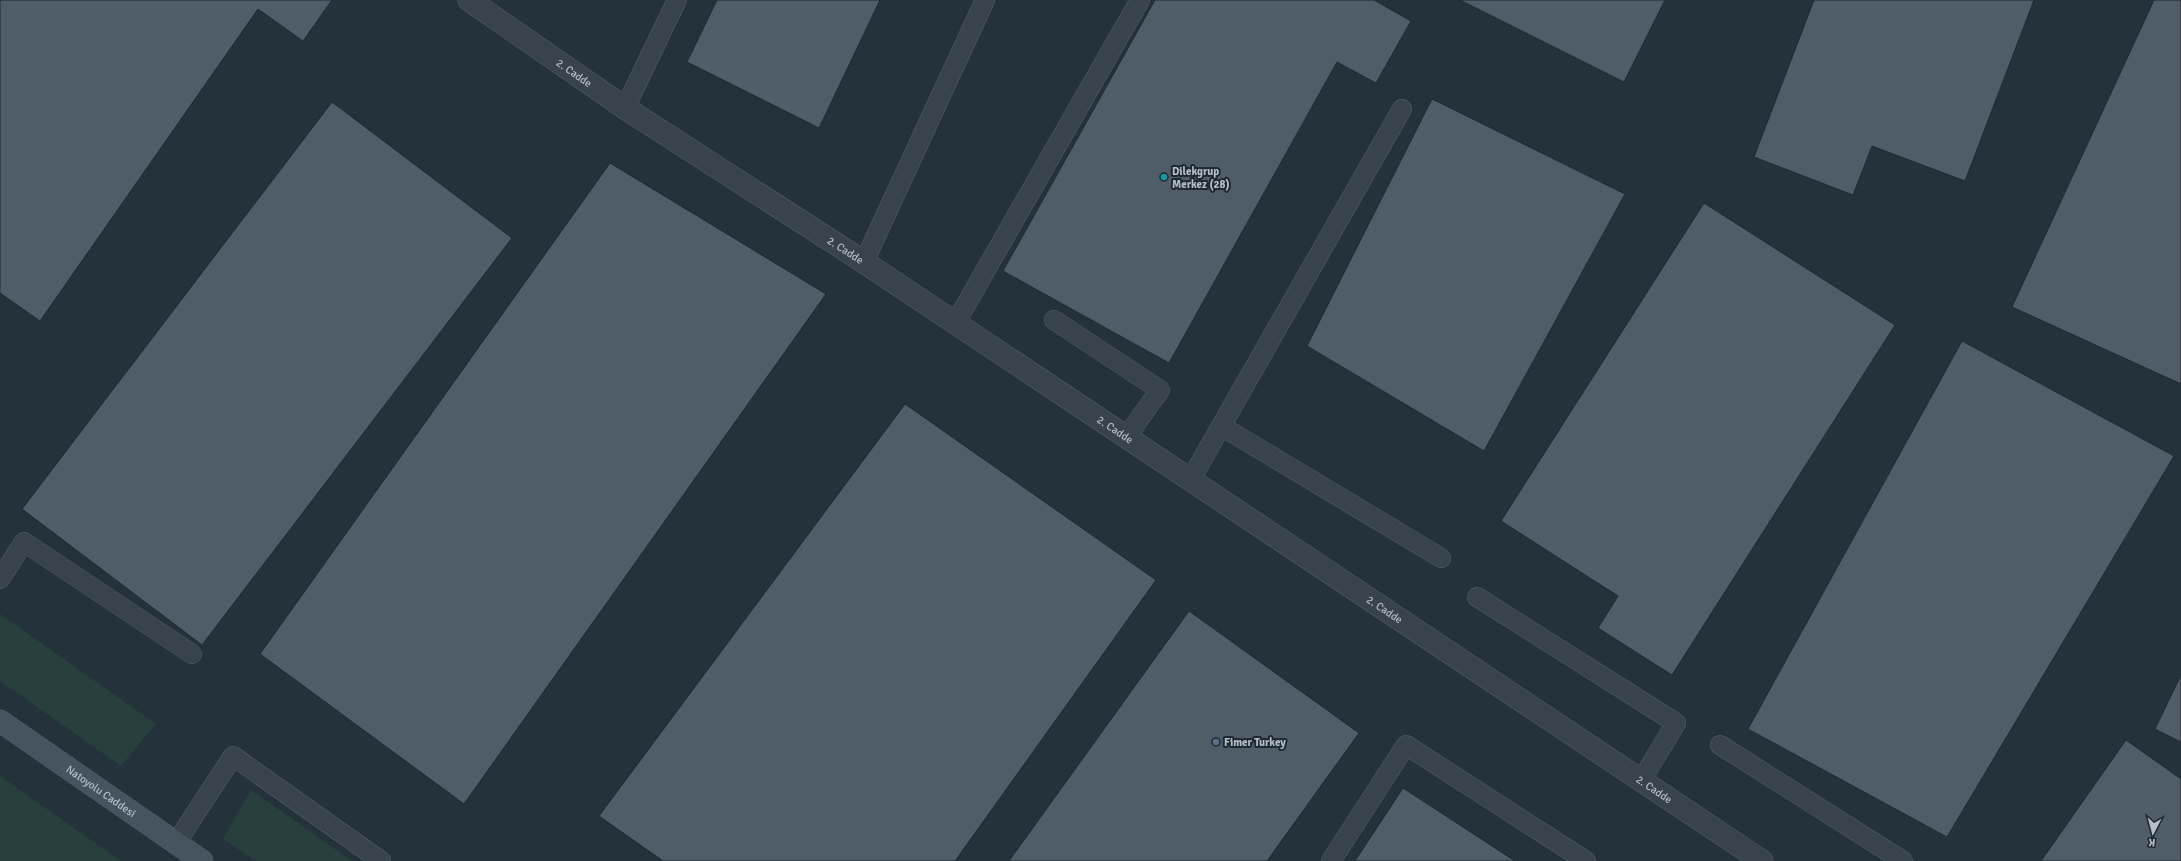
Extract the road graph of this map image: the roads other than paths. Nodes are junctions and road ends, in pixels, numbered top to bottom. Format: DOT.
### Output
graph roads {
  1 [pos="469,0"];
  2 [pos="677,0"];
  3 [pos="985,0"];
  4 [pos="1140,0"];
  5 [pos="625,108"];
  6 [pos="1402,109"];
  7 [pos="864,262"];
  8 [pos="1054,320"];
  9 [pos="956,322"];
  10 [pos="1221,426"];
  11 [pos="1126,436"];
  12 [pos="1191,479"];
  13 [pos="1441,558"];
  14 [pos="0,579"];
  15 [pos="1478,596"];
  16 [pos="192,654"];
  17 [pos="0,721"];
  18 [pos="1720,745"];
  19 [pos="1641,781"];
  20 [pos="176,843"];
  21 [pos="202,861"];
  22 [pos="381,861"];
  23 [pos="1331,861"];
  24 [pos="1586,861"];
  25 [pos="1762,861"];
  26 [pos="1903,861"];
  1 -- 5 [label="street, 2. Cadde"];
  2 -- 5 [label="lane"];
  3 -- 7 [label="lane"];
  4 -- 9 [label="lane"];
  5 -- 7 [label="street, 2. Cadde"];
  6 -- 10 [label="lane"];
  7 -- 9 [label="street, 2. Cadde"];
  8 -- 11 [label="lane"];
  9 -- 11 [label="street, 2. Cadde"];
  10 -- 12 [label="lane"];
  10 -- 13 [label="lane"];
  11 -- 12 [label="street, 2. Cadde"];
  12 -- 19 [label="street, 2. Cadde"];
  14 -- 16 [label="lane"];
  15 -- 19 [label="lane"];
  17 -- 20 [label="main road, Natoyolu Caddesi"];
  18 -- 26 [label="lane"];
  19 -- 25 [label="street, 2. Cadde"];
  20 -- 21 [label="main road, Natoyolu Caddesi"];
  20 -- 22 [label="lane"];
  23 -- 24 [label="lane"];
}
